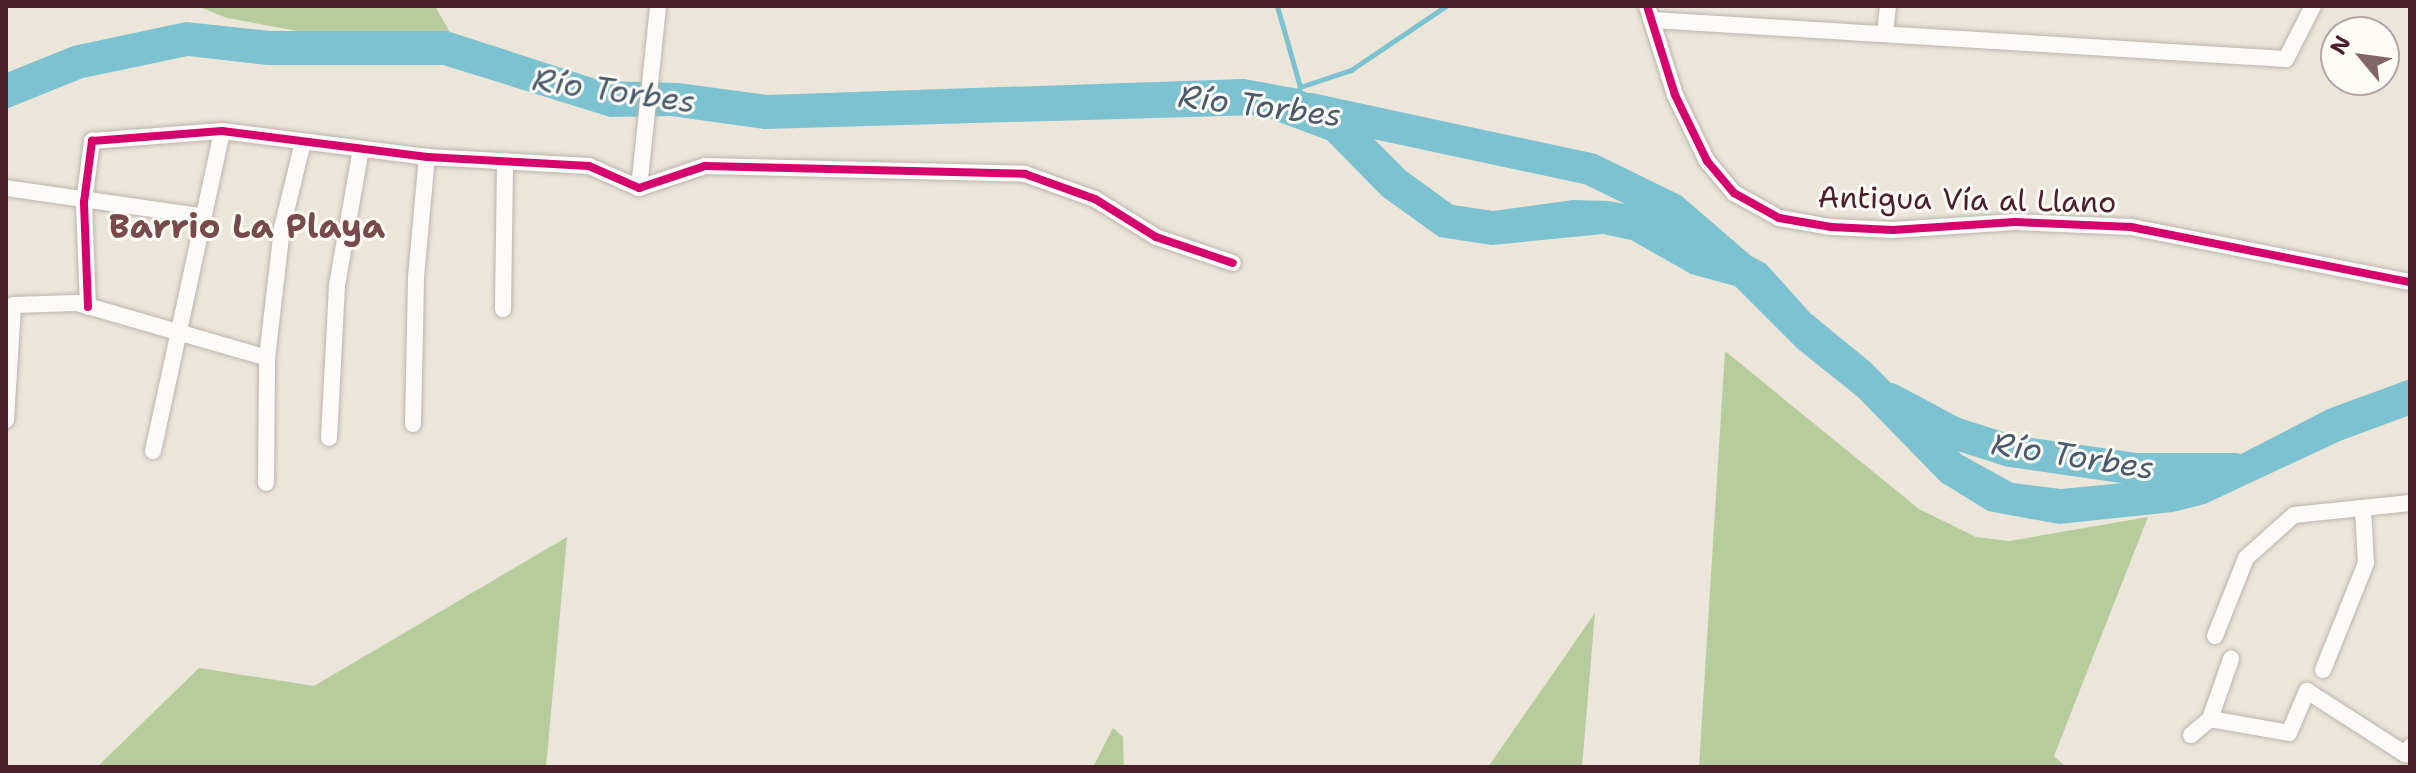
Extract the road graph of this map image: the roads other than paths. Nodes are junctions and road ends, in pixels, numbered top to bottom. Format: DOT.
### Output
graph roads {
  1 [pos="658,6"];
  2 [pos="1888,6"];
  3 [pos="2313,6"];
  4 [pos="1650,13"];
  5 [pos="1885,34"];
  6 [pos="222,131"];
  7 [pos="303,142"];
  8 [pos="361,149"];
  9 [pos="427,157"];
  10 [pos="505,161"];
  11 [pos="6,188"];
  12 [pos="639,188"];
  13 [pos="84,202"];
  14 [pos="200,216"];
  15 [pos="1233,263"];
  16 [pos="2410,282"];
  17 [pos="88,307"];
  18 [pos="503,309"];
  19 [pos="176,334"];
  20 [pos="267,358"];
  21 [pos="6,420"];
  22 [pos="413,424"];
  23 [pos="329,438"];
  24 [pos="153,451"];
  25 [pos="266,483"];
  26 [pos="2410,503"];
  27 [pos="2363,510"];
  28 [pos="2215,636"];
  29 [pos="2231,659"];
  30 [pos="2323,670"];
  31 [pos="2210,719"];
  32 [pos="2191,735"];
  33 [pos="2410,747"];
  1 -- 12 [label="street"];
  2 -- 5 [label="street"];
  3 -- 5 [label="street"];
  4 -- 5 [label="street"];
  4 -- 16 [label="street, Antigua Vía al Llano"];
  6 -- 7 [label="street"];
  6 -- 13 [label="street"];
  6 -- 14 [label="street"];
  7 -- 8 [label="street"];
  7 -- 20 [label="street"];
  8 -- 9 [label="street"];
  8 -- 23 [label="street"];
  9 -- 10 [label="street"];
  9 -- 22 [label="street"];
  10 -- 12 [label="street"];
  10 -- 18 [label="street"];
  11 -- 13 [label="street"];
  12 -- 15 [label="street"];
  13 -- 14 [label="street"];
  13 -- 17 [label="street"];
  14 -- 19 [label="street"];
  17 -- 19 [label="street"];
  17 -- 21 [label="street"];
  19 -- 20 [label="street"];
  19 -- 24 [label="street"];
  20 -- 25 [label="street"];
  26 -- 27 [label="street"];
  27 -- 28 [label="street"];
  27 -- 30 [label="street"];
  29 -- 31 [label="street"];
  31 -- 32 [label="street"];
  31 -- 33 [label="street"];
}
